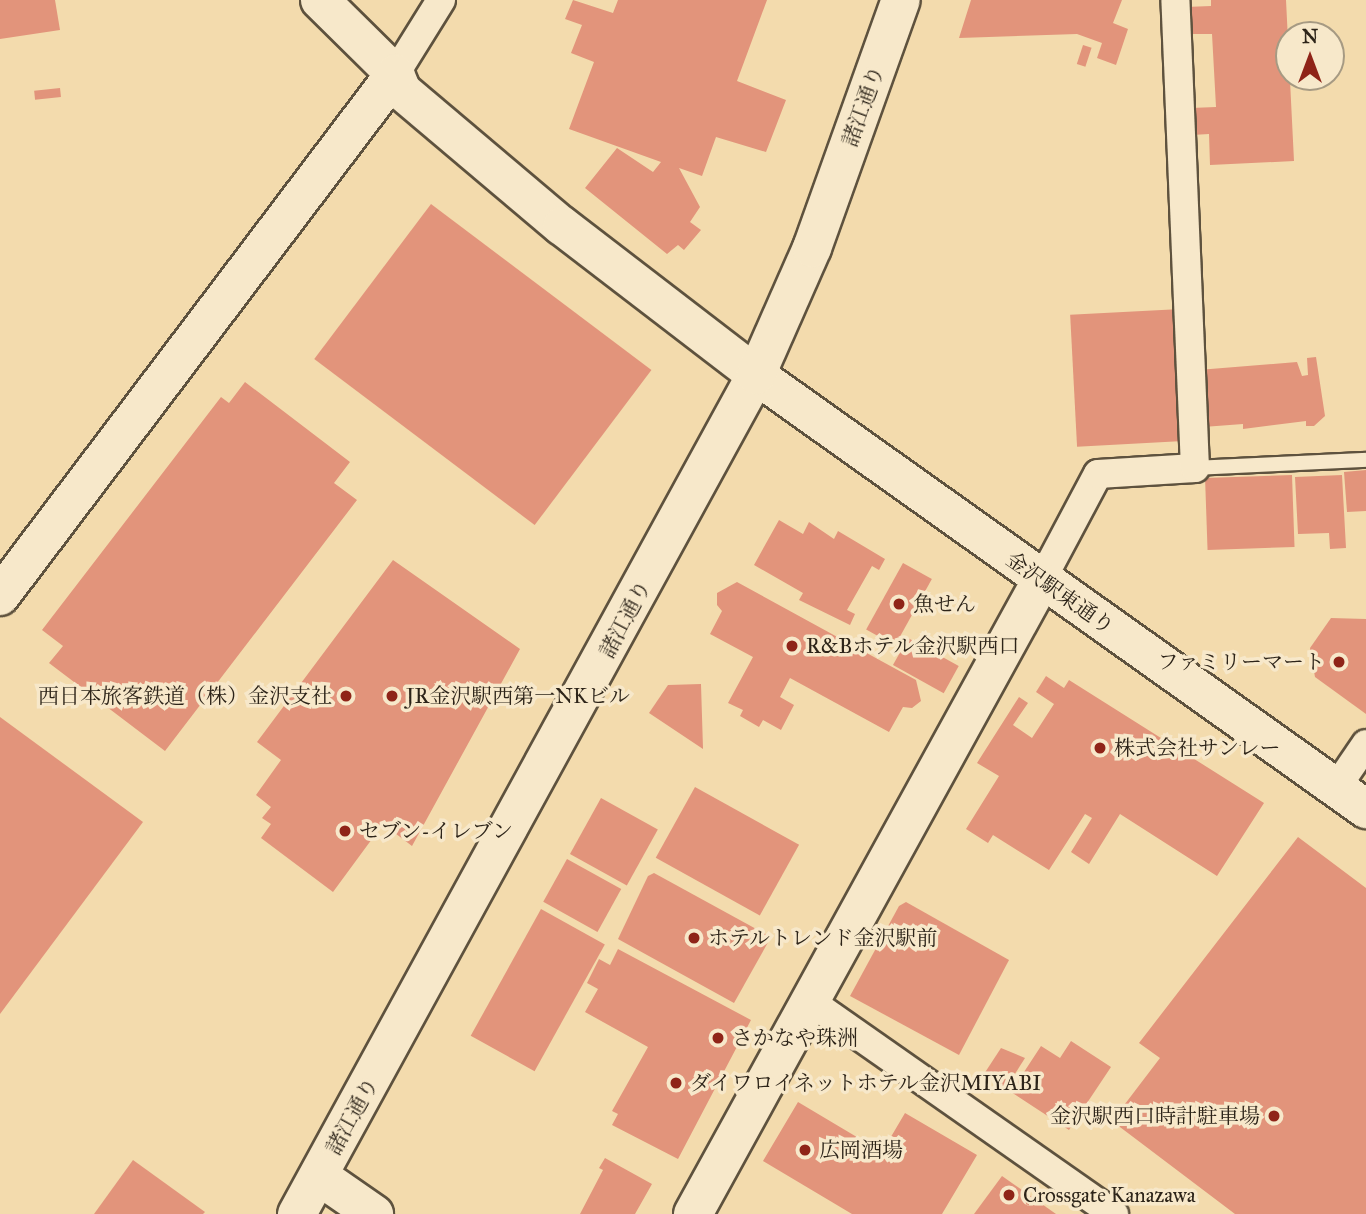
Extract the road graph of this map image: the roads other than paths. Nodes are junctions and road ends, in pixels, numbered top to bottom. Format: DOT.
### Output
graph roads {
  1 [pos="320,0"];
  2 [pos="441,0"];
  3 [pos="901,0"];
  4 [pos="1175,0"];
  5 [pos="395,74"];
  6 [pos="756,375"];
  7 [pos="1366,460"];
  8 [pos="1195,468"];
  9 [pos="1041,581"];
  10 [pos="0,596"];
  11 [pos="1366,744"];
  12 [pos="1336,788"];
  13 [pos="1366,809"];
  14 [pos="811,1002"];
  15 [pos="319,1176"];
  16 [pos="297,1214"];
  17 [pos="374,1214"];
  18 [pos="693,1214"];
  19 [pos="1114,1214"];
  1 -- 5 [label="street, 金沢駅東通り"];
  2 -- 5 [label="street"];
  3 -- 6 [label="street, 諸江通り"];
  4 -- 8 [label="street"];
  5 -- 6 [label="street, 金沢駅東通り"];
  5 -- 10 [label="street"];
  6 -- 9 [label="street, 金沢駅東通り"];
  6 -- 15 [label="street, 諸江通り"];
  7 -- 8 [label="lane"];
  8 -- 9 [label="street"];
  9 -- 12 [label="street, 金沢駅東通り"];
  9 -- 14 [label="street"];
  11 -- 12 [label="street"];
  12 -- 13 [label="street, 金沢駅東通り"];
  14 -- 18 [label="street"];
  14 -- 19 [label="street"];
  15 -- 16 [label="street, 諸江通り"];
  15 -- 17 [label="street"];
}
